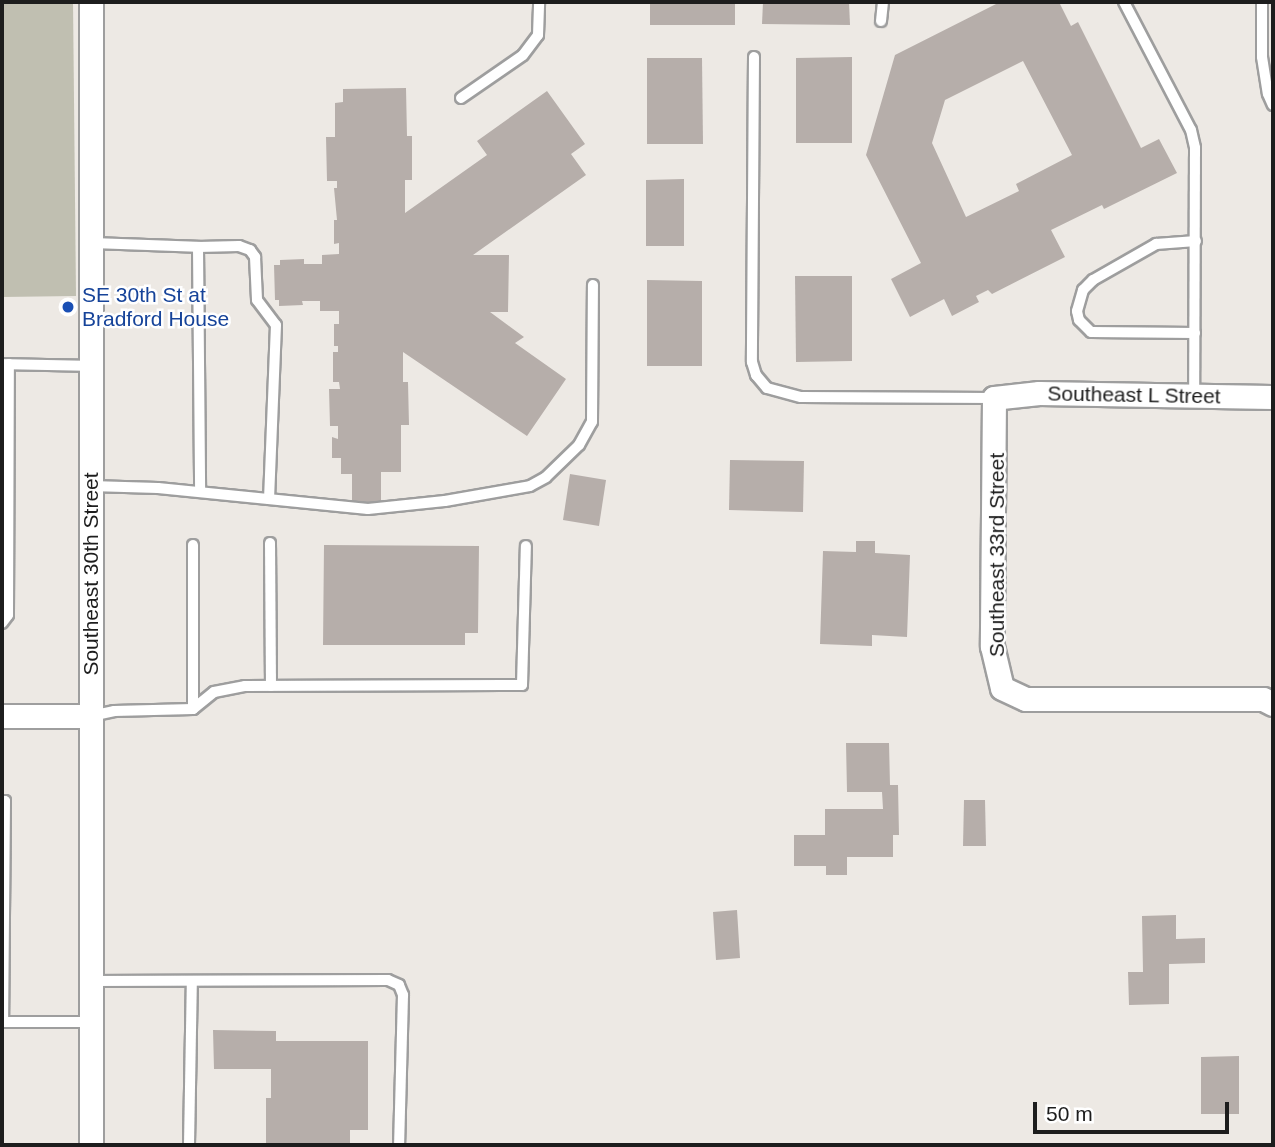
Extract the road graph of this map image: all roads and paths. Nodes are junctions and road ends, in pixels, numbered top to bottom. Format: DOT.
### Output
graph roads {
  1 [pos="91,2"];
  2 [pos="539,2"];
  3 [pos="883,2"];
  4 [pos="1124,2"];
  5 [pos="1262,2"];
  6 [pos="881,21"];
  7 [pos="754,57"];
  8 [pos="461,98"];
  9 [pos="1273,105"];
  10 [pos="1196,241"];
  11 [pos="91,243"];
  12 [pos="198,247"];
  13 [pos="593,285"];
  14 [pos="1195,333"];
  15 [pos="5,364"];
  16 [pos="91,366"];
  17 [pos="1194,396"];
  18 [pos="1273,397"];
  19 [pos="994,398"];
  20 [pos="91,486"];
  21 [pos="200,492"];
  22 [pos="269,499"];
  23 [pos="270,542"];
  24 [pos="193,545"];
  25 [pos="526,546"];
  26 [pos="2,623"];
  27 [pos="271,686"];
  28 [pos="1273,704"];
  29 [pos="193,709"];
  30 [pos="2,716"];
  31 [pos="91,716"];
  32 [pos="2,800"];
  33 [pos="91,981"];
  34 [pos="192,981"];
  35 [pos="91,1022"];
  36 [pos="91,1145"];
  37 [pos="189,1145"];
  38 [pos="399,1145"];
  1 -- 11 [label="street, Southeast 30th Street"];
  2 -- 8 [label="lane"];
  3 -- 6 [label="lane"];
  4 -- 10 [label="lane"];
  5 -- 9 [label="lane"];
  7 -- 19 [label="lane"];
  10 -- 14 [label="lane"];
  10 -- 14 [label="lane"];
  11 -- 12 [label="lane"];
  11 -- 16 [label="street, Southeast 30th Street"];
  12 -- 21 [label="lane"];
  12 -- 22 [label="lane"];
  13 -- 22 [label="lane"];
  14 -- 17 [label="lane"];
  15 -- 16 [label="lane"];
  15 -- 26 [label="lane"];
  16 -- 20 [label="street, Southeast 30th Street"];
  17 -- 18 [label="street, Southeast L Street"];
  17 -- 19 [label="street, Southeast L Street"];
  19 -- 28 [label="street, Southeast 33rd Street"];
  20 -- 21 [label="lane"];
  20 -- 31 [label="street, Southeast 30th Street"];
  21 -- 22 [label="lane"];
  23 -- 27 [label="lane"];
  24 -- 29 [label="lane"];
  25 -- 27 [label="lane"];
  27 -- 29 [label="lane"];
  29 -- 31 [label="lane"];
  30 -- 31 [label="street"];
  31 -- 33 [label="street, Southeast 30th Street"];
  32 -- 35 [label="lane"];
  33 -- 34 [label="lane"];
  33 -- 35 [label="street, Southeast 30th Street"];
  34 -- 37 [label="lane"];
  34 -- 38 [label="lane"];
  35 -- 36 [label="street, Southeast 30th Street"];
}
